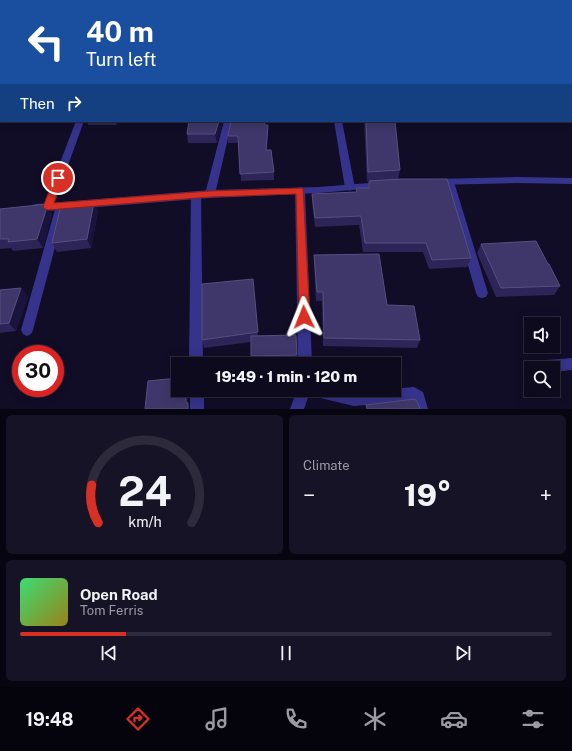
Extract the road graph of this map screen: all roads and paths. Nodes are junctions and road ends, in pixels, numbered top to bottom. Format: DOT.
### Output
graph roads {
  1 [pos="80,122"];
  2 [pos="228,122"];
  3 [pos="338,122"];
  4 [pos="572,181"];
  5 [pos="449,182"];
  6 [pos="425,183"];
  7 [pos="394,184"];
  8 [pos="350,188"];
  9 [pos="300,190"];
  10 [pos="210,194"];
  11 [pos="196,195"];
  12 [pos="61,206"];
  13 [pos="48,207"];
  14 [pos="28,208"];
  15 [pos="482,293"];
  16 [pos="27,330"];
  17 [pos="196,357"];
  18 [pos="305,357"];
  19 [pos="572,364"];
  20 [pos="560,365"];
  21 [pos="401,395"];
  22 [pos="196,397"];
  23 [pos="301,397"];
  24 [pos="346,397"];
  25 [pos="378,397"];
  26 [pos="197,409"];
  27 [pos="297,409"];
  28 [pos="421,409"];
  1 -- 13 [label="street"];
  2 -- 10 [label="street"];
  3 -- 8 [label="street"];
  4 -- 5 [label="street"];
  5 -- 6 [label="street"];
  5 -- 15 [label="street"];
  7 -- 8 [label="street"];
  8 -- 9 [label="street"];
  9 -- 10 [label="street"];
  9 -- 18 [label="street"];
  10 -- 11 [label="street"];
  11 -- 12 [label="street"];
  11 -- 17 [label="street"];
  12 -- 13 [label="street"];
  12 -- 16 [label="street"];
  13 -- 14 [label="street"];
  19 -- 20 [label="street"];
  21 -- 28 [label="street"];
  22 -- 26 [label="street"];
  23 -- 27 [label="street"];
  24 -- 25 [label="street"];
}
